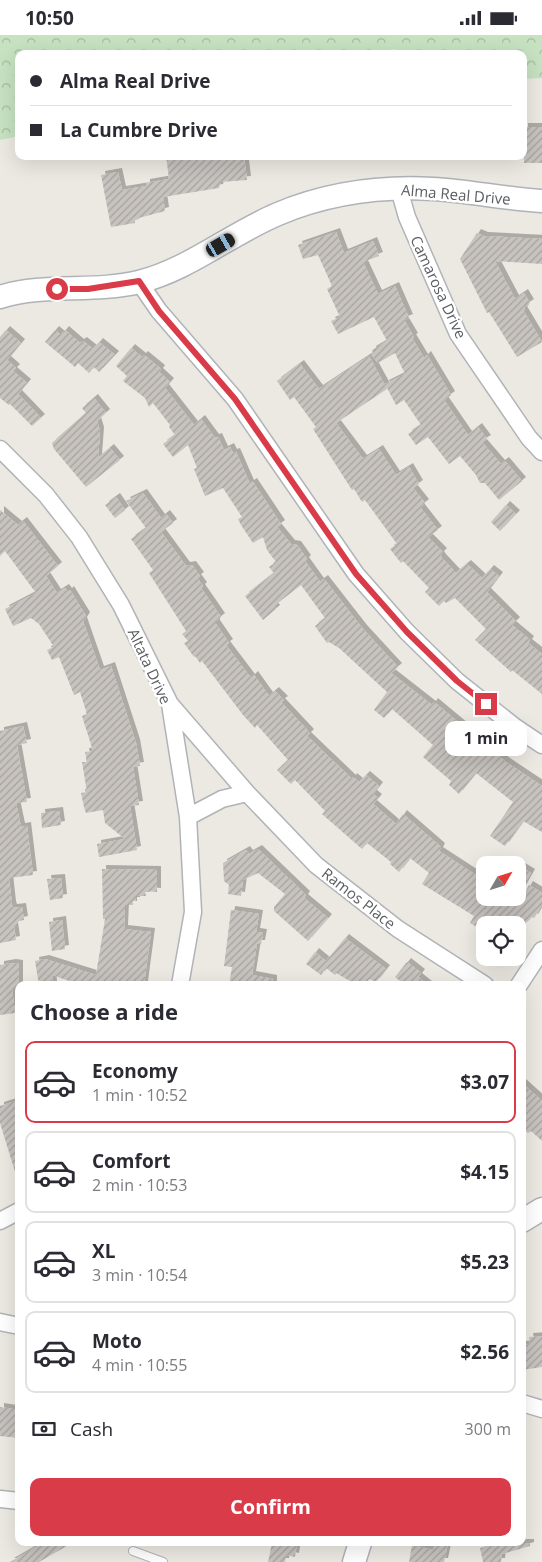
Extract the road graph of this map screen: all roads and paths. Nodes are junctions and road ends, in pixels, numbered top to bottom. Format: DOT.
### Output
graph roads {
  1 [pos="399,189"];
  2 [pos="542,201"];
  3 [pos="139,281"];
  4 [pos="0,297"];
  5 [pos="0,449"];
  6 [pos="542,452"];
  7 [pos="170,705"];
  8 [pos="542,745"];
  9 [pos="247,793"];
  10 [pos="188,817"];
  11 [pos="542,949"];
  12 [pos="181,981"];
  13 [pos="479,981"];
  14 [pos="522,981"];
  15 [pos="542,1209"];
  16 [pos="15,1213"];
  17 [pos="526,1219"];
  18 [pos="0,1221"];
  19 [pos="0,1322"];
  20 [pos="15,1325"];
  21 [pos="526,1404"];
  22 [pos="542,1409"];
  23 [pos="0,1499"];
  24 [pos="15,1501"];
  25 [pos="359,1546"];
  26 [pos="133,1551"];
  27 [pos="163,1562"];
  28 [pos="354,1562"];
  1 -- 2 [label="street, Alma Real Drive"];
  1 -- 3 [label="street, Alma Real Drive"];
  1 -- 6 [label="street, Camarosa Drive"];
  3 -- 4 [label="street, Alma Real Drive"];
  3 -- 8 [label="street"];
  5 -- 7 [label="street, Altata Drive"];
  7 -- 9 [label="street, Ramos Place"];
  7 -- 10 [label="street, Altata Drive"];
  9 -- 10 [label="street"];
  9 -- 13 [label="street, Ramos Place"];
  10 -- 12 [label="street, Altata Drive"];
  11 -- 14 [label="street"];
  15 -- 17 [label="street"];
  16 -- 18 [label="street"];
  19 -- 20 [label="street"];
  21 -- 22 [label="street"];
  23 -- 24 [label="street"];
  25 -- 28 [label="street"];
  26 -- 27 [label="lane"];
}
